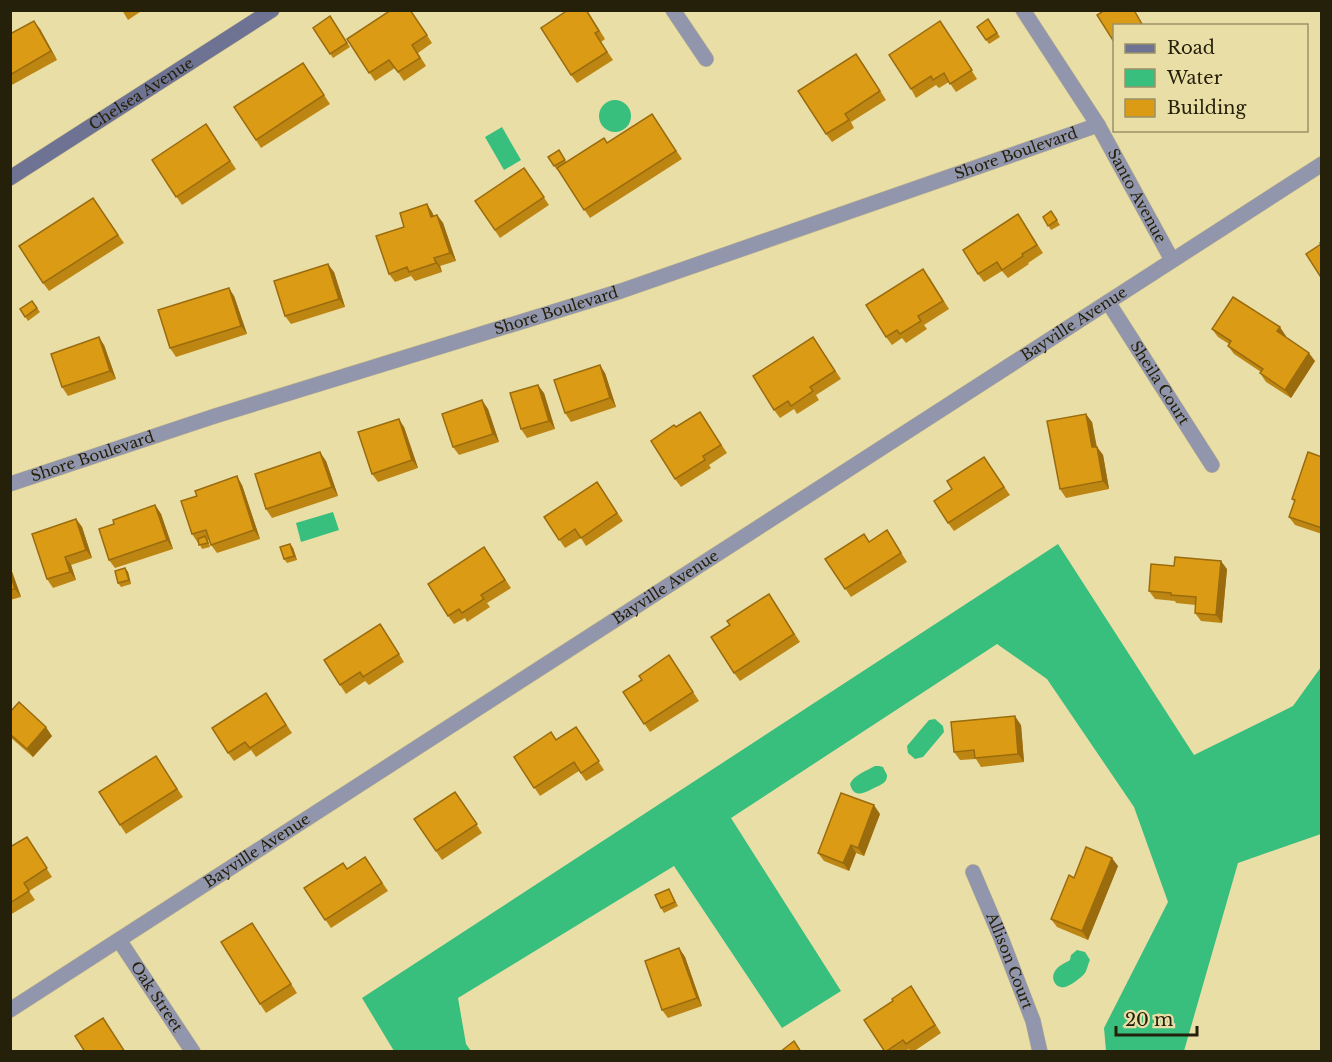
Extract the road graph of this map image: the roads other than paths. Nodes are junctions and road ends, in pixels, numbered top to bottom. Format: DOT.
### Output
graph roads {
  1 [pos="272,10"];
  2 [pos="673,10"];
  3 [pos="1023,10"];
  4 [pos="254,15"];
  5 [pos="706,59"];
  6 [pos="1098,125"];
  7 [pos="1322,164"];
  8 [pos="10,178"];
  9 [pos="1172,260"];
  10 [pos="1108,302"];
  11 [pos="1212,465"];
  12 [pos="10,484"];
  13 [pos="973,872"];
  14 [pos="119,940"];
  15 [pos="10,1010"];
  16 [pos="193,1052"];
  17 [pos="1040,1052"];
  1 -- 4 [label="main road, Chelsea Avenue"];
  2 -- 5 [label="street"];
  3 -- 6 [label="street, Santo Avenue"];
  4 -- 8 [label="main road, Chelsea Avenue"];
  6 -- 9 [label="street, Santo Avenue"];
  6 -- 12 [label="street, Shore Boulevard"];
  7 -- 9 [label="street, Bayville Avenue"];
  9 -- 10 [label="street, Bayville Avenue"];
  10 -- 11 [label="street, Sheila Court"];
  10 -- 14 [label="street, Bayville Avenue"];
  13 -- 17 [label="street, Allison Court"];
  14 -- 15 [label="street, Bayville Avenue"];
  14 -- 16 [label="street, Oak Street"];
}
